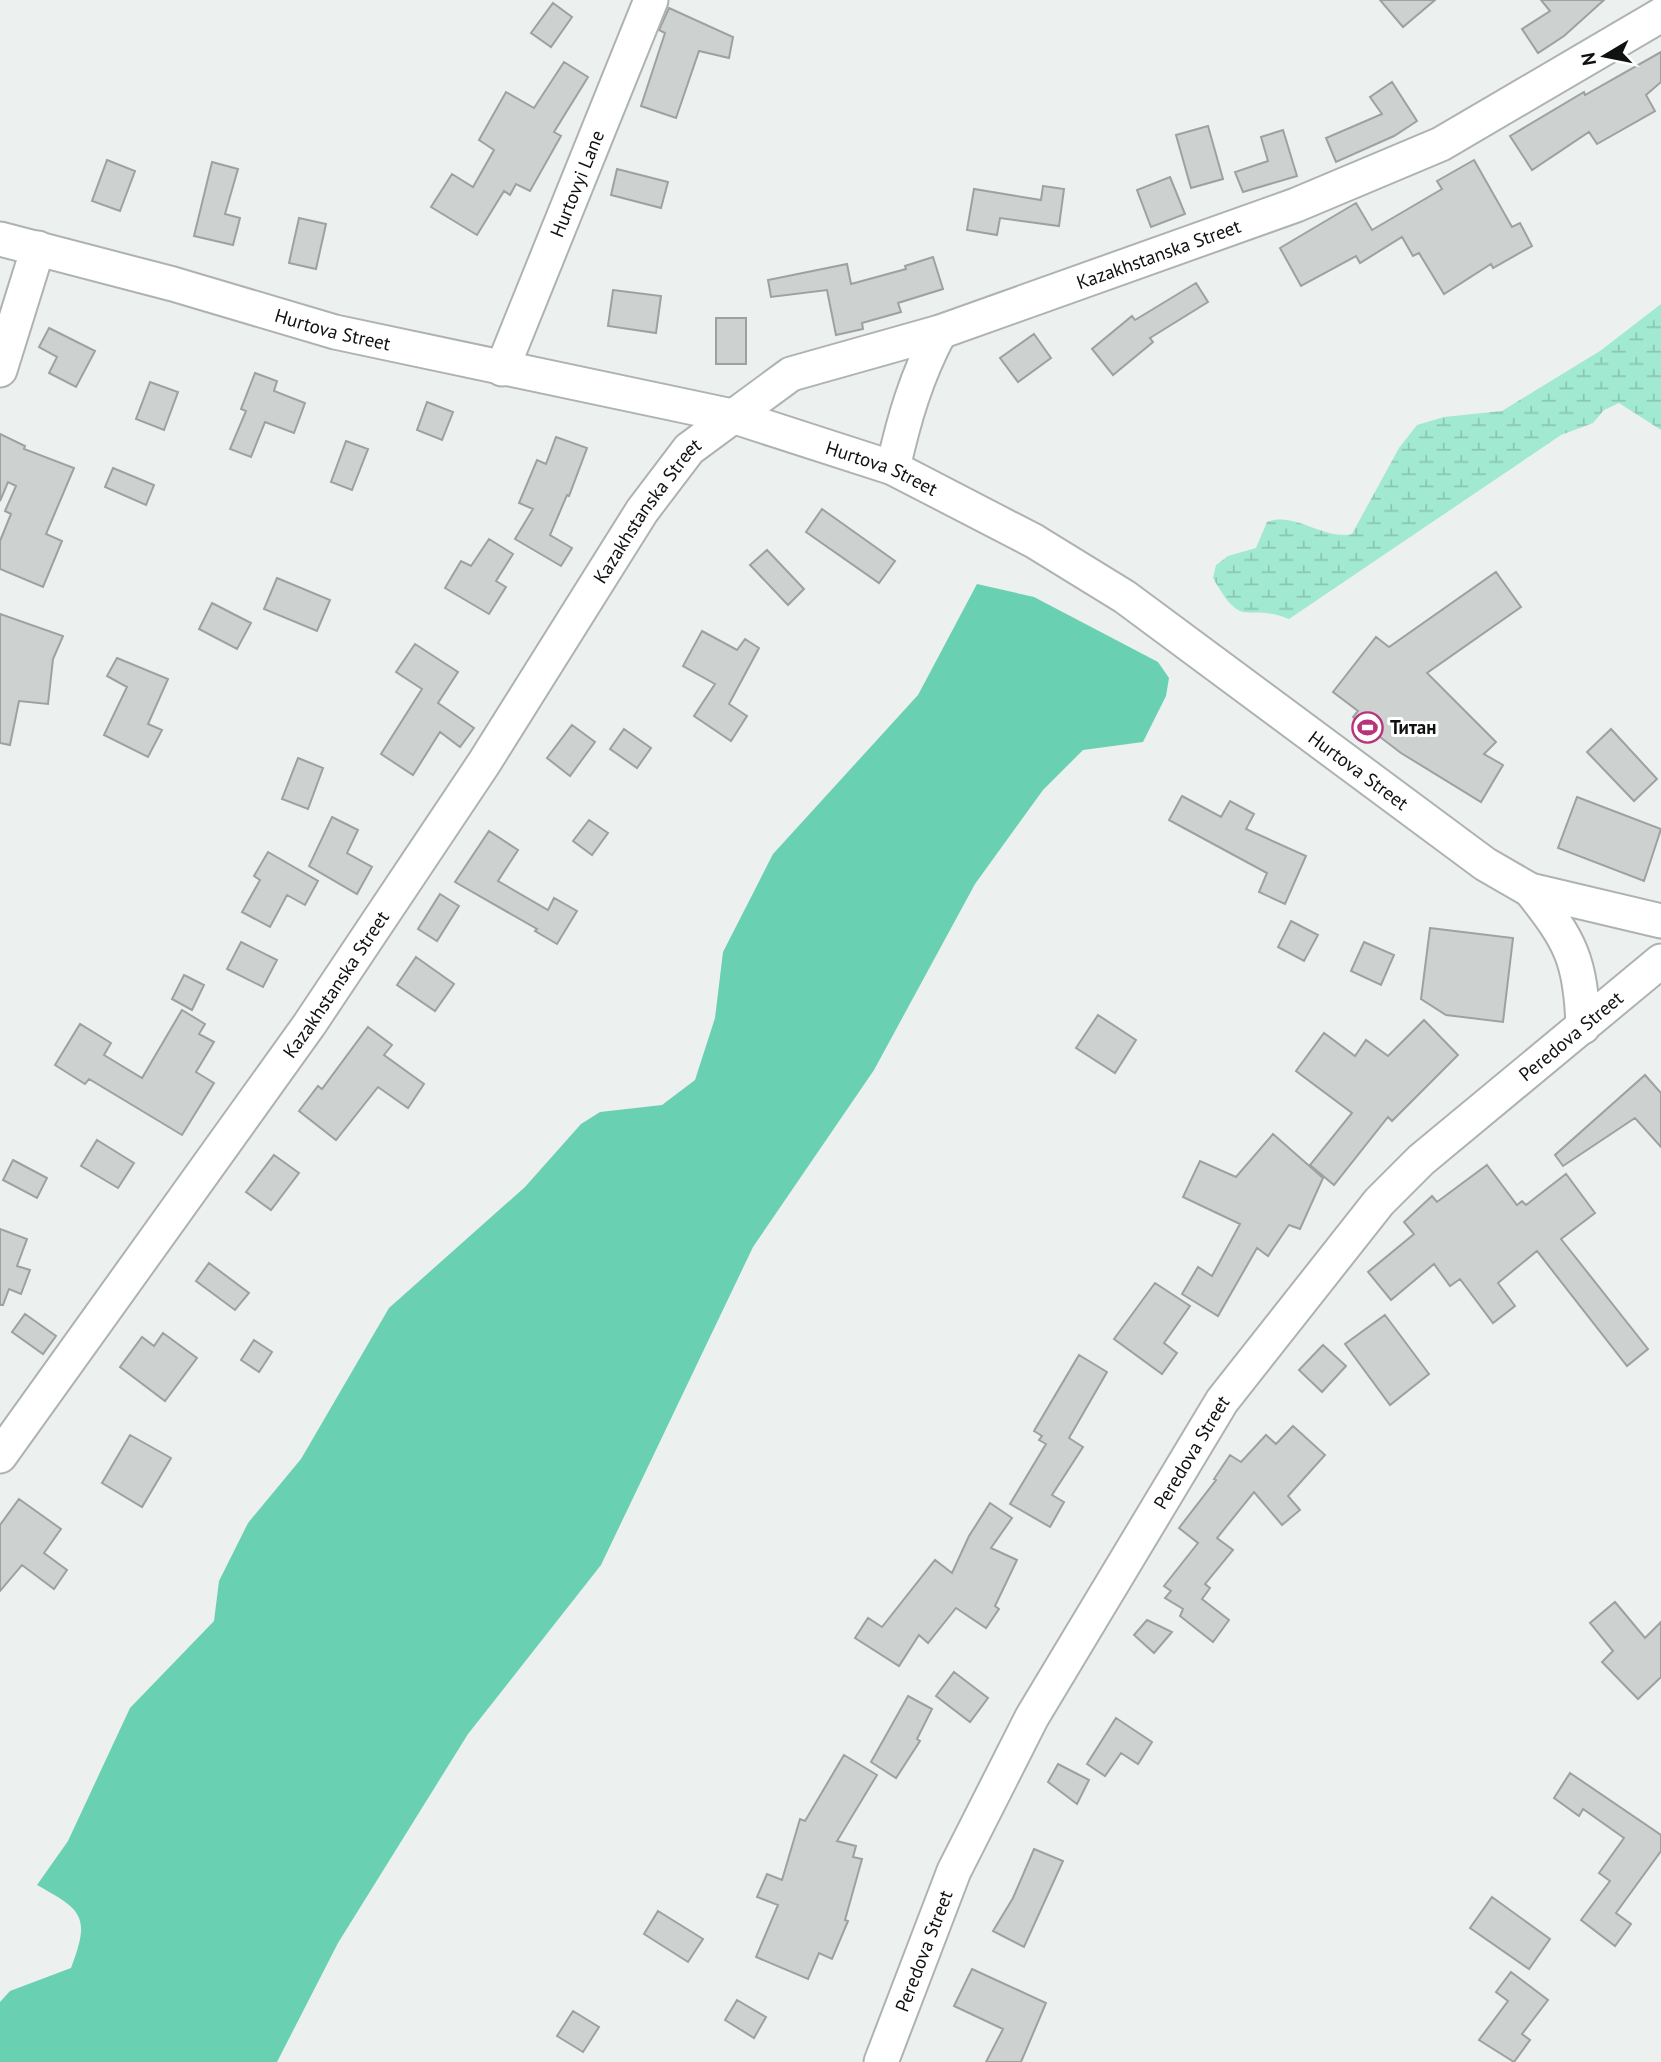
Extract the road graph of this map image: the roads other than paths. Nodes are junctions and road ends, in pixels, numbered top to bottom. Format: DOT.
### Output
graph roads {
  1 [pos="651,0"];
  2 [pos="1661,16"];
  3 [pos="0,239"];
  4 [pos="38,248"];
  5 [pos="940,332"];
  6 [pos="502,369"];
  7 [pos="0,370"];
  8 [pos="732,416"];
  9 [pos="893,468"];
  10 [pos="1530,890"];
  11 [pos="1661,921"];
  12 [pos="1661,961"];
  13 [pos="1583,1027"];
  14 [pos="0,1456"];
  15 [pos="881,2062"];
  1 -- 6 [label="street, Hurtovyi Lane"];
  2 -- 5 [label="street, Kazakhstanska Street"];
  3 -- 4 [label="street, Hurtova Street"];
  4 -- 6 [label="street, Hurtova Street"];
  4 -- 7 [label="street"];
  5 -- 8 [label="street, Kazakhstanska Street"];
  5 -- 9 [label="street"];
  6 -- 8 [label="street, Hurtova Street"];
  8 -- 9 [label="street, Hurtova Street"];
  8 -- 14 [label="street, Kazakhstanska Street"];
  9 -- 10 [label="street, Hurtova Street"];
  10 -- 11 [label="street, Hurtova Street"];
  10 -- 13 [label="street"];
  12 -- 13 [label="street, Peredova Street"];
  13 -- 15 [label="street, Peredova Street"];
}
